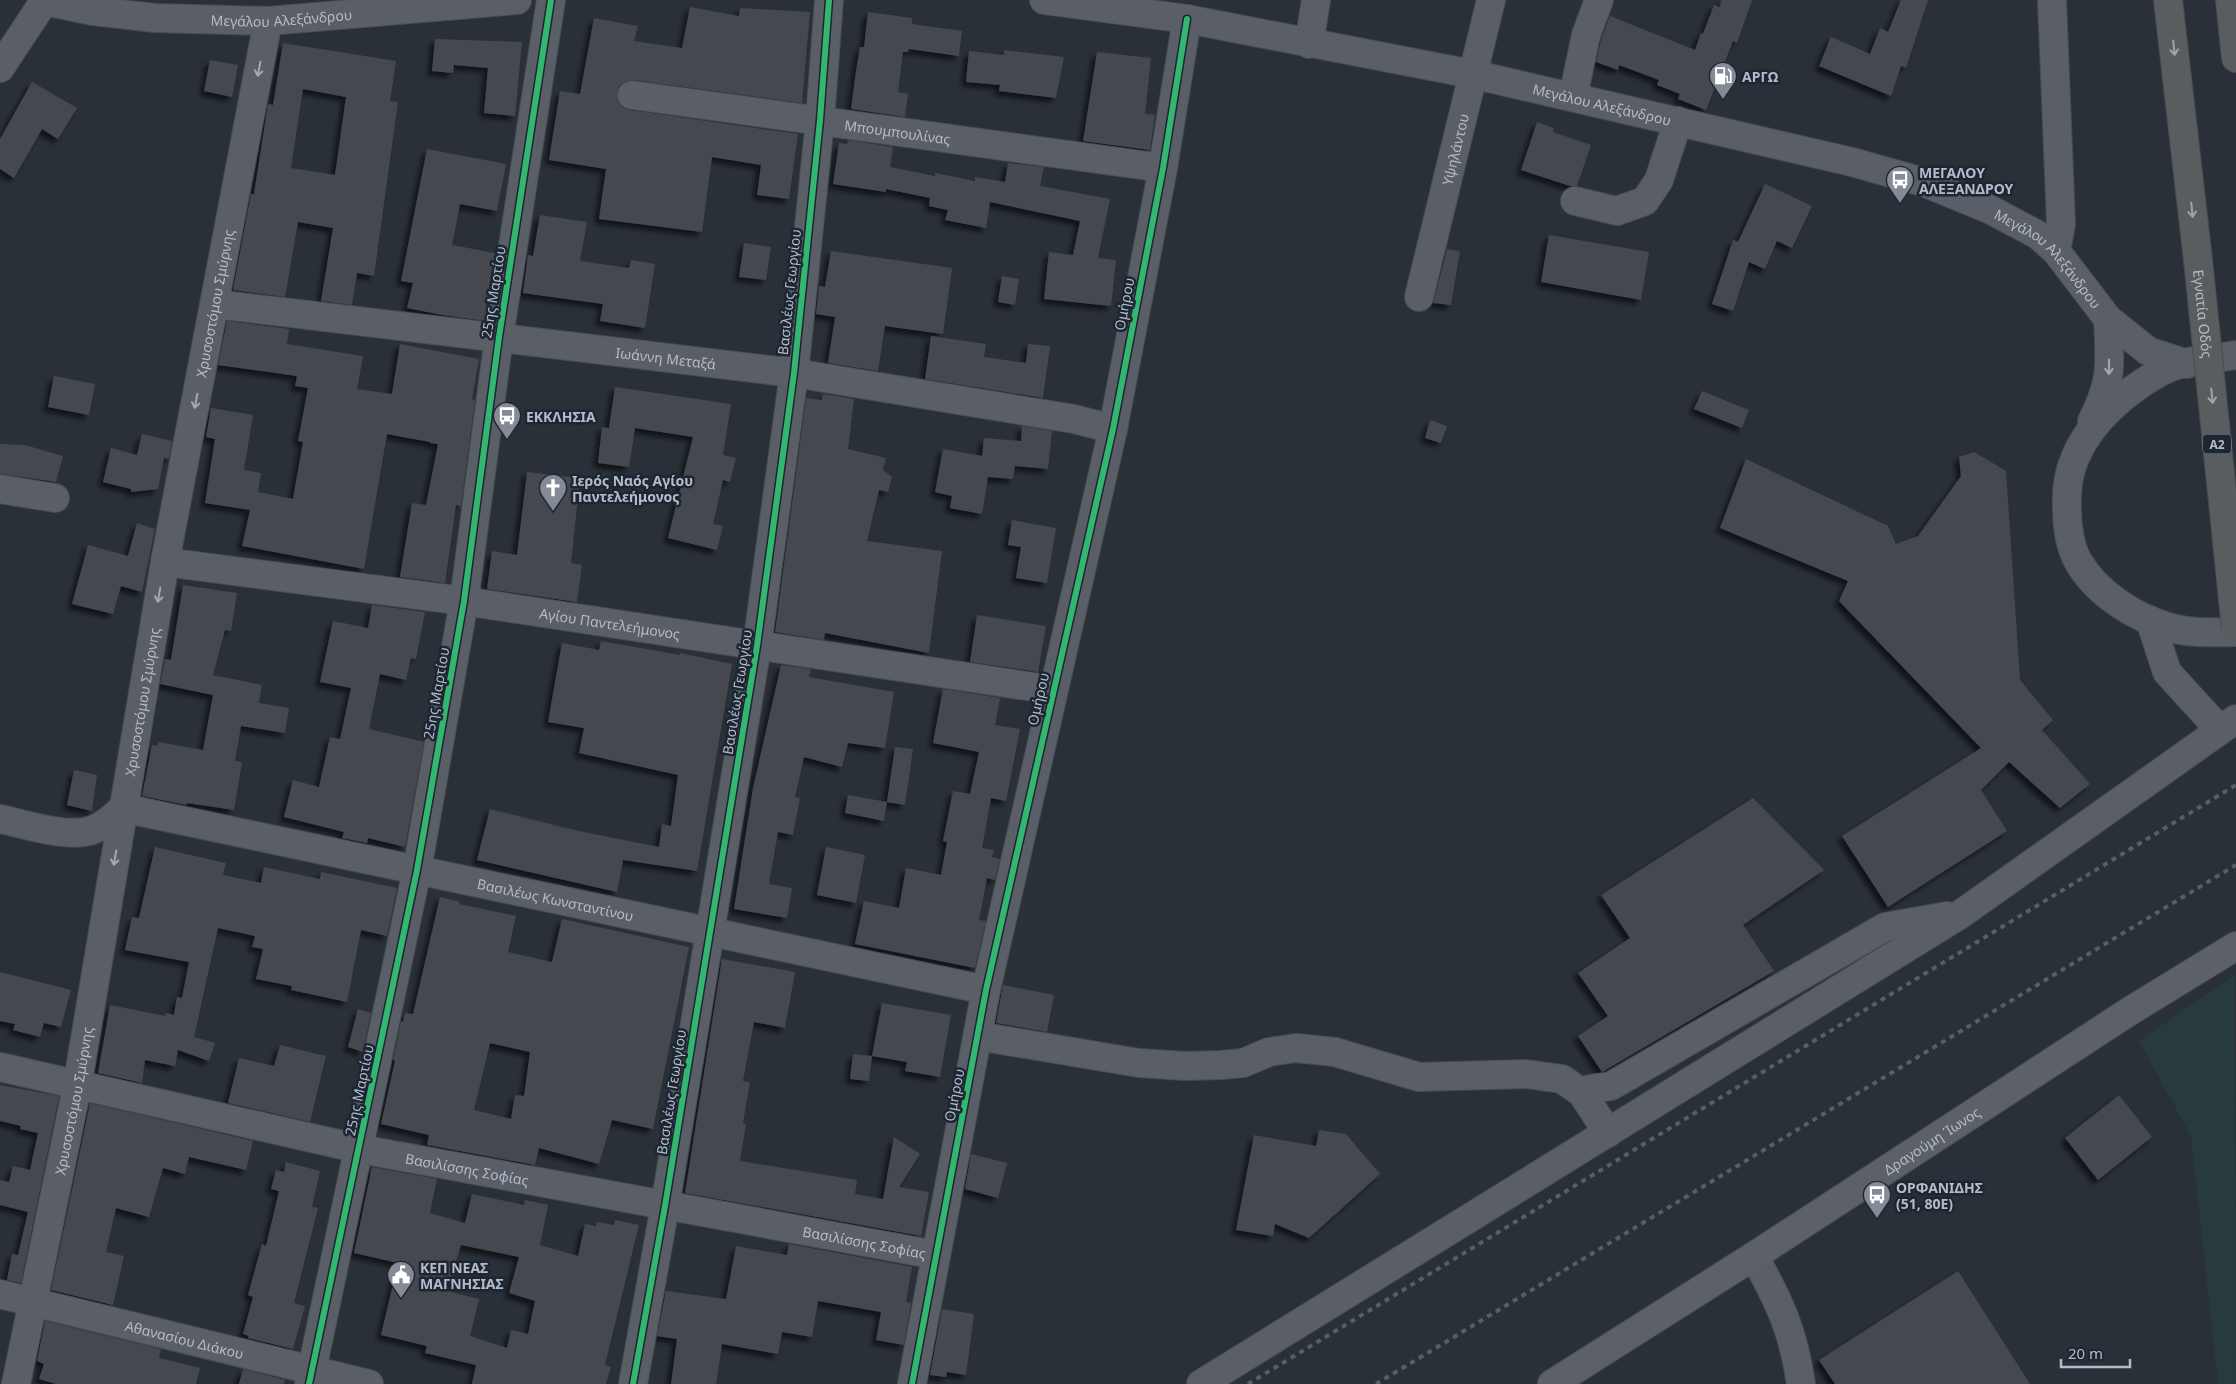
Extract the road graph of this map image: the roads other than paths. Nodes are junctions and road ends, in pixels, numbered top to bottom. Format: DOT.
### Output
graph roads {
  1 [pos="45,0"];
  2 [pos="517,0"];
  3 [pos="551,0"];
  4 [pos="829,0"];
  5 [pos="1044,0"];
  6 [pos="1316,0"];
  7 [pos="1491,0"];
  8 [pos="1599,0"];
  9 [pos="2052,0"];
  10 [pos="2168,0"];
  11 [pos="2230,0"];
  12 [pos="1136,6"];
  13 [pos="1187,19"];
  14 [pos="268,21"];
  15 [pos="1308,44"];
  16 [pos="2236,58"];
  17 [pos="0,68"];
  18 [pos="1472,74"];
  19 [pos="632,95"];
  20 [pos="1573,97"];
  21 [pos="820,120"];
  22 [pos="1678,121"];
  23 [pos="1163,168"];
  24 [pos="1575,201"];
  25 [pos="2056,251"];
  26 [pos="1419,297"];
  27 [pos="215,304"];
  28 [pos="2108,319"];
  29 [pos="499,337"];
  30 [pos="2236,355"];
  31 [pos="2187,364"];
  32 [pos="794,373"];
  33 [pos="1113,429"];
  34 [pos="2075,458"];
  35 [pos="0,489"];
  36 [pos="55,498"];
  37 [pos="165,562"];
  38 [pos="464,601"];
  39 [pos="2150,620"];
  40 [pos="2236,630"];
  41 [pos="758,646"];
  42 [pos="1053,690"];
  43 [pos="2228,724"];
  44 [pos="123,808"];
  45 [pos="0,819"];
  46 [pos="417,870"];
  47 [pos="1961,914"];
  48 [pos="709,931"];
  49 [pos="2236,946"];
  50 [pos="986,990"];
  51 [pos="978,1036"];
  52 [pos="0,1067"];
  53 [pos="77,1086"];
  54 [pos="1582,1093"];
  55 [pos="1608,1133"];
  56 [pos="360,1149"];
  57 [pos="666,1206"];
  58 [pos="936,1255"];
  59 [pos="1754,1256"];
  60 [pos="0,1294"];
  61 [pos="33,1301"];
  62 [pos="310,1377"];
  63 [pos="16,1384"];
  64 [pos="369,1384"];
  65 [pos="633,1384"];
  66 [pos="912,1384"];
  67 [pos="1201,1384"];
  68 [pos="1552,1384"];
  69 [pos="1801,1384"];
  1 -- 14 [label="street, Μεγάλου Αλεξάνδρου"];
  1 -- 17 [label="street"];
  2 -- 14 [label="street, Μεγάλου Αλεξάνδρου"];
  3 -- 29 [label="street, 25ης Μαρτίου"];
  4 -- 21 [label="street, Βασιλέως Γεωργίου"];
  5 -- 12 [label="street, Μεγάλου Αλεξάνδρου"];
  6 -- 15 [label="street"];
  7 -- 18 [label="street, Υψηλάντου"];
  8 -- 20 [label="street"];
  9 -- 25 [label="street"];
  10 -- 40 [label="highway, Εγνατία Οδός / Α2, one-way, bridge"];
  11 -- 16 [label="highway"];
  12 -- 13 [label="street, Μεγάλου Αλεξάνδρου"];
  13 -- 15 [label="street, Μεγάλου Αλεξάνδρου"];
  13 -- 23 [label="street, Ομήρου"];
  14 -- 27 [label="street, Χρυσοστόμου Σμύρνης, one-way"];
  15 -- 18 [label="street, Μεγάλου Αλεξάνδρου"];
  18 -- 20 [label="street, Μεγάλου Αλεξάνδρου"];
  18 -- 26 [label="street, Υψηλάντου"];
  19 -- 21 [label="street, Μπουμπουλίνας"];
  20 -- 22 [label="street, Μεγάλου Αλεξάνδρου"];
  21 -- 23 [label="street, Μπουμπουλίνας"];
  21 -- 32 [label="street, Βασιλέως Γεωργίου"];
  22 -- 24 [label="street"];
  22 -- 25 [label="street, Μεγάλου Αλεξάνδρου"];
  23 -- 33 [label="street, Ομήρου"];
  25 -- 28 [label="street, Μεγάλου Αλεξάνδρου"];
  27 -- 29 [label="street, Ιωάννη Μεταξά"];
  27 -- 37 [label="street, Χρυσοστόμου Σμύρνης, one-way"];
  28 -- 31 [label="street, Μεγάλου Αλεξάνδρου"];
  28 -- 34 [label="street, Μεγάλου Αλεξάνδρου, one-way"];
  29 -- 32 [label="street, Ιωάννη Μεταξά"];
  29 -- 38 [label="street, 25ης Μαρτίου"];
  30 -- 31 [label="street"];
  31 -- 34 [label="street"];
  32 -- 33 [label="street, Ιωάννη Μεταξά"];
  32 -- 41 [label="street, Βασιλέως Γεωργίου"];
  33 -- 42 [label="street, Ομήρου"];
  34 -- 39 [label="street"];
  35 -- 36 [label="street"];
  37 -- 38 [label="street, Αγίου Παντελεήμονος"];
  37 -- 44 [label="street, Χρυσοστόμου Σμύρνης, one-way"];
  38 -- 41 [label="street, Αγίου Παντελεήμονος"];
  38 -- 46 [label="street, 25ης Μαρτίου"];
  39 -- 40 [label="street"];
  39 -- 43 [label="street"];
  41 -- 42 [label="street, Αγίου Παντελεήμονος"];
  41 -- 48 [label="street, Βασιλέως Γεωργίου"];
  42 -- 50 [label="street, Ομήρου"];
  43 -- 47 [label="street"];
  44 -- 45 [label="street"];
  44 -- 46 [label="street, Βασιλέως Κωνσταντίνου"];
  44 -- 53 [label="street, Χρυσοστόμου Σμύρνης, one-way"];
  46 -- 48 [label="street, Βασιλέως Κωνσταντίνου"];
  46 -- 56 [label="street, 25ης Μαρτίου"];
  47 -- 54 [label="street"];
  47 -- 55 [label="street"];
  48 -- 50 [label="street, Βασιλέως Κωνσταντίνου"];
  48 -- 57 [label="street, Βασιλέως Γεωργίου"];
  49 -- 59 [label="main road, Δραγούμη Ίωνος"];
  50 -- 51 [label="street, Ομήρου"];
  51 -- 54 [label="street"];
  51 -- 58 [label="street, Ομήρου"];
  52 -- 53 [label="street, Βασιλίσσης Σοφίας"];
  53 -- 56 [label="street, Βασιλίσσης Σοφίας"];
  53 -- 61 [label="street, Χρυσοστόμου Σμύρνης"];
  54 -- 55 [label="street"];
  55 -- 67 [label="street"];
  56 -- 57 [label="street, Βασιλίσσης Σοφίας"];
  56 -- 62 [label="street, 25ης Μαρτίου"];
  57 -- 58 [label="street, Βασιλίσσης Σοφίας"];
  57 -- 65 [label="street, Βασιλέως Γεωργίου"];
  58 -- 66 [label="street, Ομήρου"];
  59 -- 68 [label="main road, Δραγούμη Ίωνος"];
  59 -- 69 [label="street"];
  60 -- 61 [label="street, Αθανασίου Διάκου"];
  61 -- 62 [label="street, Αθανασίου Διάκου"];
  61 -- 63 [label="street, Χρυσοστόμου Σμύρνης"];
  62 -- 64 [label="street, Αθανασίου Διάκου"];
}
